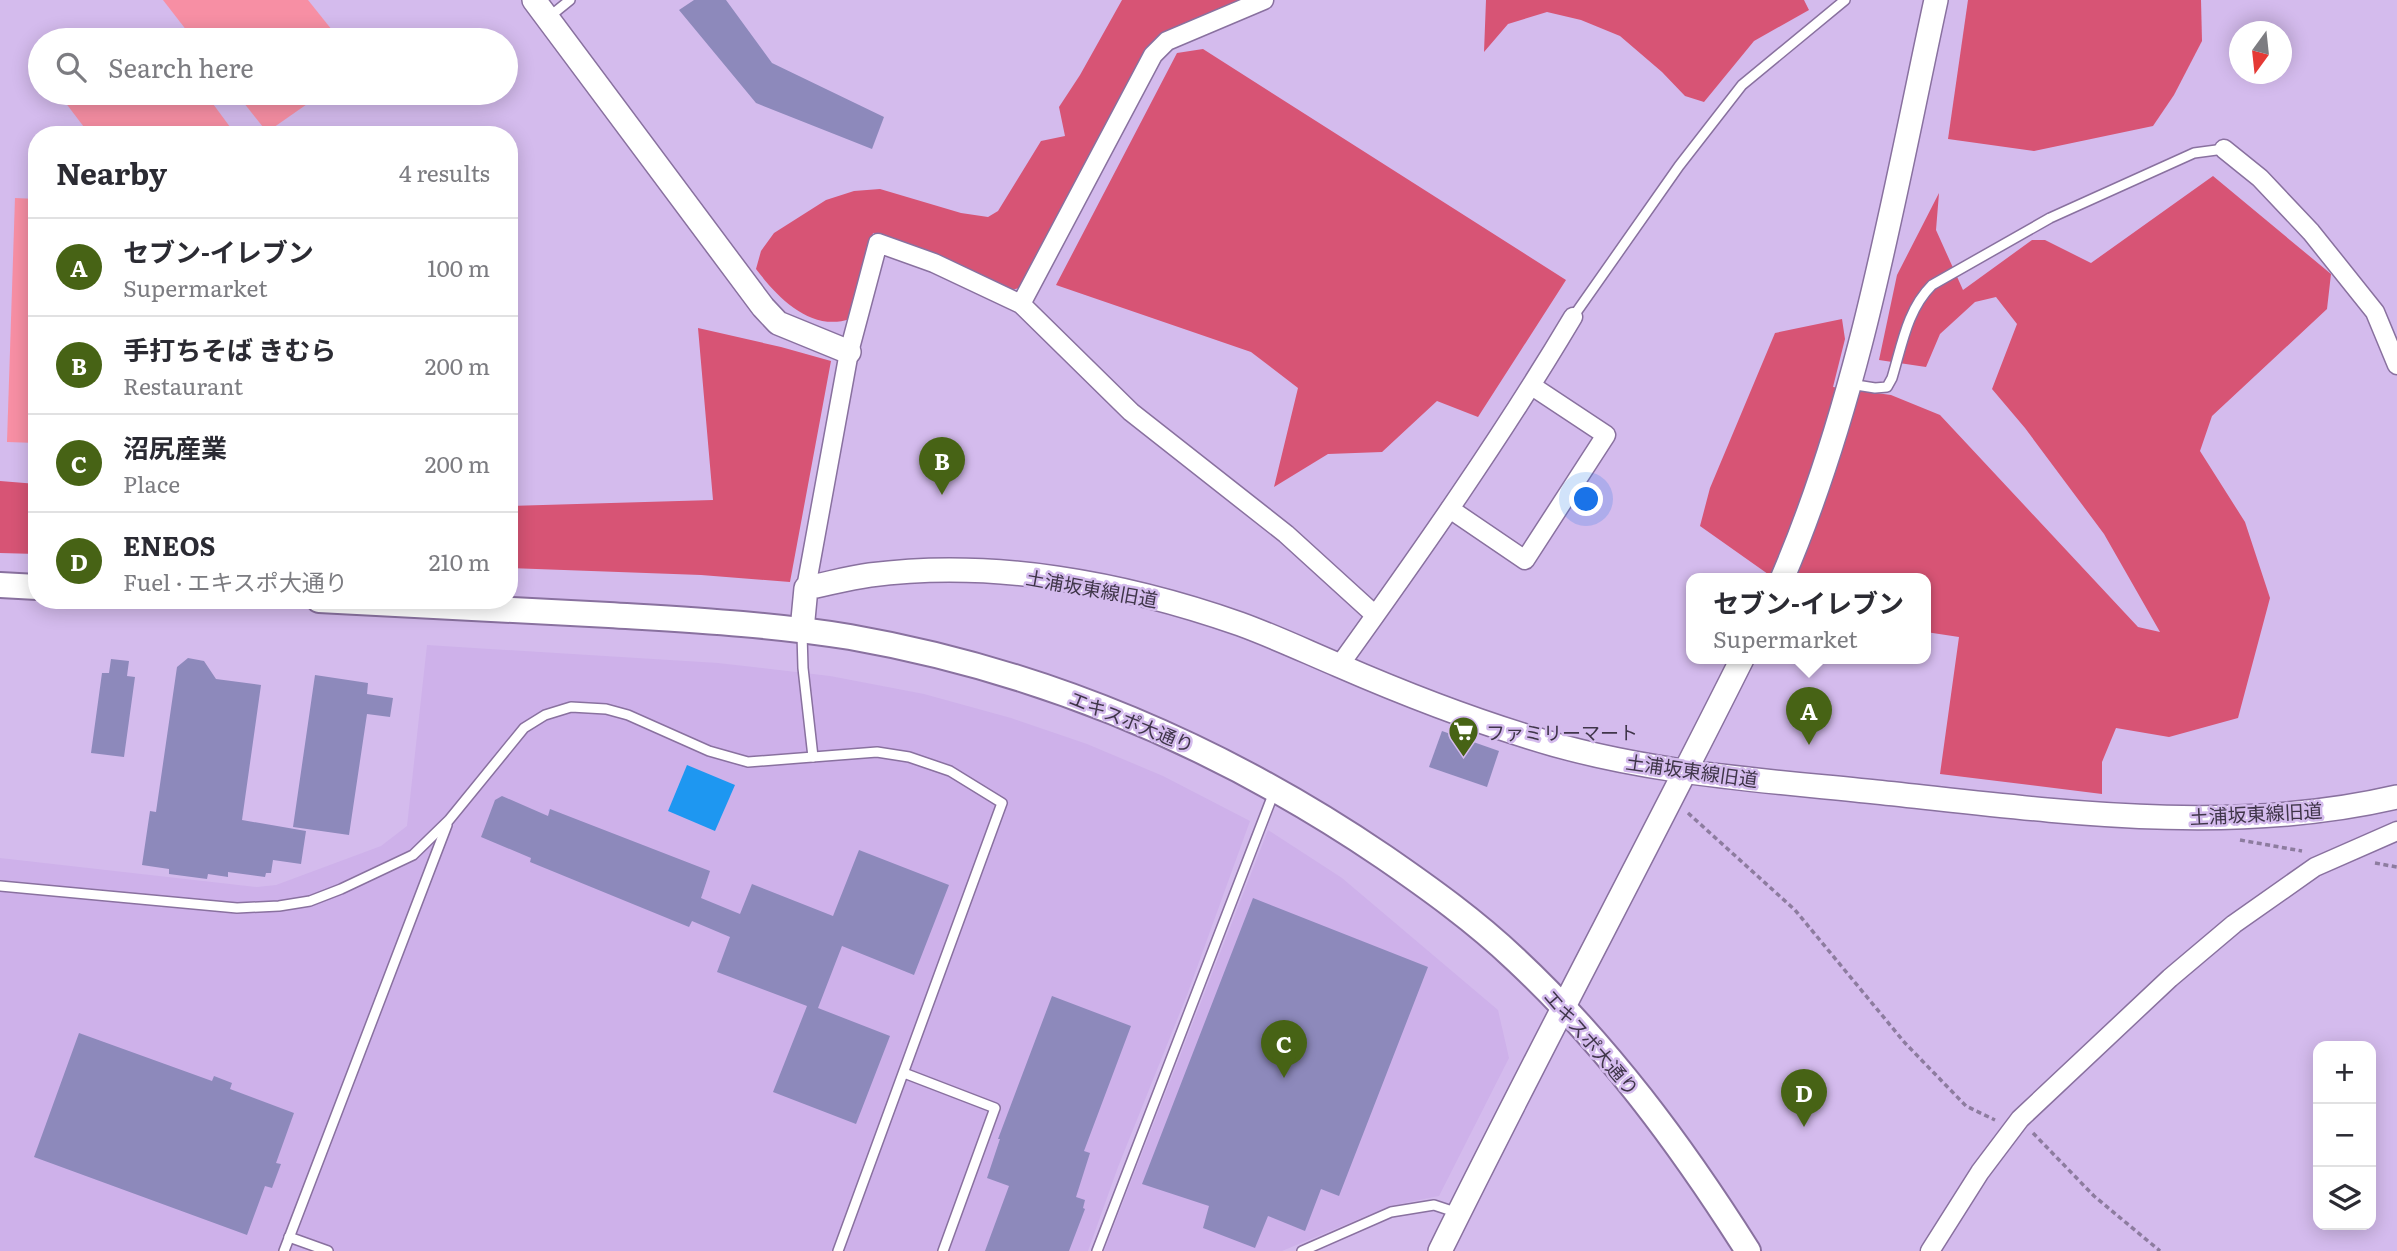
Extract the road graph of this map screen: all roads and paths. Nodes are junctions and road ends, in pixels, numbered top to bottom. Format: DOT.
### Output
graph roads {
  1 [pos="570,0"];
  2 [pos="1264,0"];
  3 [pos="1846,0"];
  4 [pos="1936,0"];
  5 [pos="541,9"];
  6 [pos="2224,149"];
  7 [pos="1021,304"];
  8 [pos="1573,317"];
  9 [pos="849,352"];
  10 [pos="2397,365"];
  11 [pos="1849,384"];
  12 [pos="1532,386"];
  13 [pos="1450,509"];
  14 [pos="1784,573"];
  15 [pos="0,585"];
  16 [pos="28,587"];
  17 [pos="806,588"];
  18 [pos="489,609"];
  19 [pos="1375,615"];
  20 [pos="802,630"];
  21 [pos="1740,664"];
  22 [pos="1339,666"];
  23 [pos="813,757"];
  24 [pos="1686,772"];
  25 [pos="1276,788"];
  26 [pos="2397,797"];
  27 [pos="1672,799"];
  28 [pos="449,820"];
  29 [pos="2397,831"];
  30 [pos="2239,840"];
  31 [pos="2313,853"];
  32 [pos="2373,863"];
  33 [pos="2397,867"];
  34 [pos="0,886"];
  35 [pos="1563,1006"];
  36 [pos="904,1073"];
  37 [pos="2016,1124"];
  38 [pos="1458,1214"];
  39 [pos="289,1237"];
  40 [pos="284,1251"];
  41 [pos="328,1251"];
  42 [pos="838,1251"];
  43 [pos="943,1251"];
  44 [pos="1097,1251"];
  45 [pos="1302,1251"];
  46 [pos="1440,1251"];
  47 [pos="1748,1251"];
  48 [pos="1930,1251"];
  49 [pos="2160,1251"];
  1 -- 5 [label="lane"];
  2 -- 7 [label="street"];
  3 -- 8 [label="lane"];
  4 -- 11 [label="street"];
  5 -- 9 [label="street"];
  6 -- 10 [label="street"];
  6 -- 11 [label="lane"];
  7 -- 9 [label="street"];
  7 -- 19 [label="street"];
  8 -- 12 [label="street"];
  9 -- 17 [label="street"];
  11 -- 14 [label="street"];
  12 -- 13 [label="street"];
  12 -- 13 [label="street"];
  13 -- 19 [label="street"];
  15 -- 16 [label="main road"];
  17 -- 20 [label="street"];
  17 -- 22 [label="street, 土浦坂東線旧道"];
  18 -- 20 [label="main road, エキスポ大通り"];
  19 -- 22 [label="street"];
  20 -- 23 [label="lane"];
  20 -- 25 [label="main road, エキスポ大通り"];
  21 -- 24 [label="street"];
  22 -- 24 [label="street, 土浦坂東線旧道"];
  23 -- 28 [label="lane"];
  23 -- 36 [label="lane"];
  24 -- 26 [label="street, 土浦坂東線旧道"];
  24 -- 27 [label="street"];
  25 -- 35 [label="main road, エキスポ大通り"];
  25 -- 44 [label="lane"];
  27 -- 35 [label="street"];
  27 -- 37 [label="path"];
  28 -- 34 [label="lane"];
  28 -- 39 [label="lane"];
  29 -- 37 [label="street"];
  30 -- 31 [label="path"];
  32 -- 33 [label="path"];
  35 -- 38 [label="street"];
  35 -- 47 [label="main road, エキスポ大通り"];
  36 -- 42 [label="lane"];
  36 -- 43 [label="lane"];
  37 -- 48 [label="street"];
  37 -- 49 [label="path"];
  38 -- 45 [label="lane"];
  38 -- 46 [label="street"];
  39 -- 40 [label="lane"];
  39 -- 41 [label="lane"];
}
